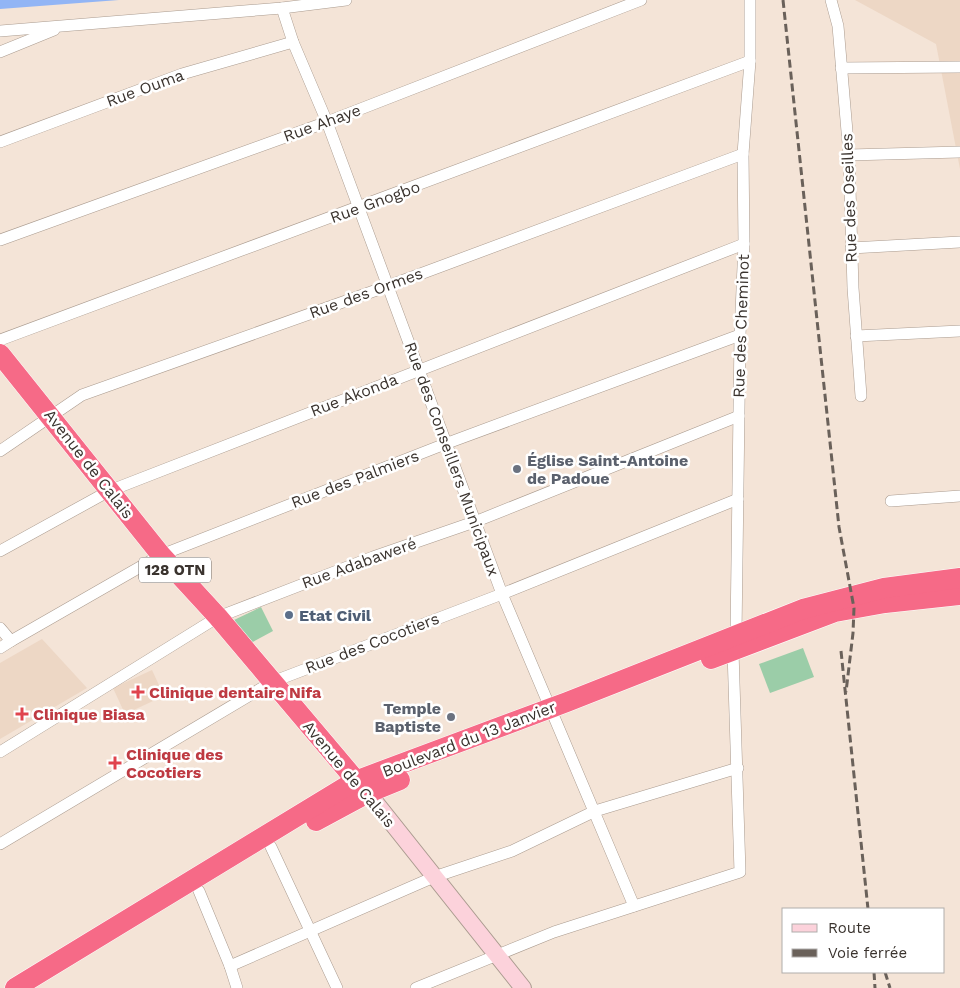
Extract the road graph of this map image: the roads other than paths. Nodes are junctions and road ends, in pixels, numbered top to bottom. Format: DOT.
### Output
graph roads {
  1 [pos="346,0"];
  2 [pos="641,0"];
  3 [pos="750,0"];
  4 [pos="831,0"];
  5 [pos="282,8"];
  6 [pos="63,26"];
  7 [pos="0,31"];
  8 [pos="293,42"];
  9 [pos="0,52"];
  10 [pos="750,61"];
  11 [pos="960,67"];
  12 [pos="841,68"];
  13 [pos="327,122"];
  14 [pos="0,142"];
  15 [pos="960,152"];
  16 [pos="743,154"];
  17 [pos="849,155"];
  18 [pos="359,208"];
  19 [pos="0,240"];
  20 [pos="960,242"];
  21 [pos="744,244"];
  22 [pos="851,248"];
  23 [pos="388,286"];
  24 [pos="960,331"];
  25 [pos="740,335"];
  26 [pos="856,336"];
  27 [pos="0,340"];
  28 [pos="0,354"];
  29 [pos="420,371"];
  30 [pos="862,396"];
  31 [pos="50,414"];
  32 [pos="739,416"];
  33 [pos="445,444"];
  34 [pos="0,451"];
  35 [pos="109,490"];
  36 [pos="960,496"];
  37 [pos="738,499"];
  38 [pos="892,501"];
  39 [pos="477,521"];
  40 [pos="0,551"];
  41 [pos="161,555"];
  42 [pos="960,578"];
  43 [pos="502,594"];
  44 [pos="960,595"];
  45 [pos="218,617"];
  46 [pos="0,628"];
  47 [pos="11,641"];
  48 [pos="735,643"];
  49 [pos="0,648"];
  50 [pos="272,682"];
  51 [pos="553,713"];
  52 [pos="0,752"];
  53 [pos="738,768"];
  54 [pos="362,787"];
  55 [pos="595,811"];
  56 [pos="0,844"];
  57 [pos="271,847"];
  58 [pos="434,877"];
  59 [pos="199,891"];
  60 [pos="634,906"];
  61 [pos="311,929"];
  62 [pos="496,954"];
  63 [pos="230,966"];
  64 [pos="15,988"];
  65 [pos="38,988"];
  66 [pos="237,988"];
  67 [pos="337,988"];
  68 [pos="416,988"];
  69 [pos="523,988"];
  1 -- 5 [label="street"];
  2 -- 13 [label="street, Rue Ahaye"];
  3 -- 10 [label="street, Rue des Cheminot"];
  4 -- 12 [label="street, Rue des Oseilles"];
  5 -- 6 [label="street"];
  5 -- 8 [label="street, Rue des Conseillers Municipaux"];
  6 -- 7 [label="street"];
  6 -- 9 [label="street"];
  8 -- 13 [label="street, Rue des Conseillers Municipaux"];
  8 -- 14 [label="street, Rue Ouma"];
  10 -- 16 [label="street, Rue des Cheminot"];
  10 -- 18 [label="street, Rue Gnogbo"];
  11 -- 12 [label="street"];
  12 -- 17 [label="street, Rue des Oseilles"];
  13 -- 18 [label="street, Rue des Conseillers Municipaux"];
  13 -- 19 [label="street, Rue Ahaye"];
  15 -- 17 [label="street"];
  16 -- 21 [label="street, Rue des Cheminot"];
  16 -- 23 [label="street, Rue des Ormes"];
  17 -- 22 [label="street, Rue des Oseilles"];
  18 -- 23 [label="street, Rue des Conseillers Municipaux"];
  18 -- 27 [label="street, Rue Gnogbo"];
  20 -- 22 [label="street"];
  21 -- 25 [label="street, Rue des Cheminot"];
  21 -- 29 [label="street, Rue Akonda"];
  22 -- 26 [label="street, Rue des Oseilles"];
  23 -- 29 [label="street, Rue des Conseillers Municipaux"];
  23 -- 31 [label="street, Rue des Ormes"];
  24 -- 26 [label="street"];
  25 -- 32 [label="street, Rue des Cheminot"];
  25 -- 33 [label="street, Rue des Palmiers"];
  26 -- 30 [label="street, Rue des Oseilles"];
  28 -- 31 [label="highway, Avenue de Calais / 128 OTN"];
  29 -- 33 [label="street, Rue des Conseillers Municipaux"];
  29 -- 35 [label="street, Rue Akonda"];
  31 -- 34 [label="street, Rue des Ormes"];
  31 -- 35 [label="highway, Avenue de Calais / 128 OTN"];
  32 -- 37 [label="street, Rue des Cheminot"];
  32 -- 39 [label="street, Rue Adabaweré"];
  33 -- 39 [label="street, Rue des Conseillers Municipaux"];
  33 -- 41 [label="street, Rue des Palmiers"];
  35 -- 40 [label="street, Rue Akonda"];
  35 -- 41 [label="highway, Avenue de Calais / 128 OTN"];
  36 -- 38 [label="street"];
  37 -- 43 [label="street, Rue des Cocotiers"];
  37 -- 48 [label="street, Rue des Cheminot"];
  39 -- 43 [label="street, Rue des Conseillers Municipaux"];
  39 -- 45 [label="street, Rue Adabaweré"];
  41 -- 45 [label="highway, Avenue de Calais / 128 OTN"];
  41 -- 47 [label="street, Rue des Palmiers"];
  42 -- 48 [label="highway, Boulevard du 13 Janvier"];
  43 -- 50 [label="street, Rue des Cocotiers"];
  43 -- 51 [label="street, Rue des Conseillers Municipaux"];
  44 -- 48 [label="highway, Boulevard du 13 Janvier"];
  45 -- 50 [label="highway, Avenue de Calais / 128 OTN"];
  45 -- 52 [label="street, Rue Adabaweré"];
  46 -- 47 [label="street"];
  47 -- 49 [label="street, Rue des Palmiers"];
  48 -- 51 [label="highway, Boulevard du 13 Janvier"];
  48 -- 53 [label="street, Rue des Cheminot"];
  50 -- 54 [label="highway, Avenue de Calais / 128 OTN"];
  50 -- 56 [label="street, Rue des Cocotiers"];
  51 -- 54 [label="highway, Boulevard du 13 Janvier"];
  51 -- 55 [label="street, Rue des Conseillers Municipaux"];
  53 -- 55 [label="street"];
  53 -- 60 [label="street, Rue des Cheminot"];
  54 -- 57 [label="highway, Boulevard du 13 Janvier"];
  54 -- 58 [label="main road, Avenue de Calais / 128 OTN"];
  54 -- 64 [label="highway, Boulevard du 13 Janvier"];
  55 -- 58 [label="street"];
  55 -- 60 [label="street, Rue des Conseillers Municipaux"];
  57 -- 59 [label="highway, Boulevard du 13 Janvier"];
  57 -- 61 [label="street"];
  58 -- 61 [label="street"];
  58 -- 62 [label="main road, Avenue de Calais / 128 OTN"];
  59 -- 63 [label="street"];
  59 -- 65 [label="highway, Boulevard du 13 Janvier"];
  60 -- 62 [label="street"];
  61 -- 63 [label="street"];
  61 -- 67 [label="street"];
  62 -- 68 [label="street"];
  62 -- 69 [label="main road, Avenue de Calais / 128 OTN"];
  63 -- 66 [label="street"];
}
